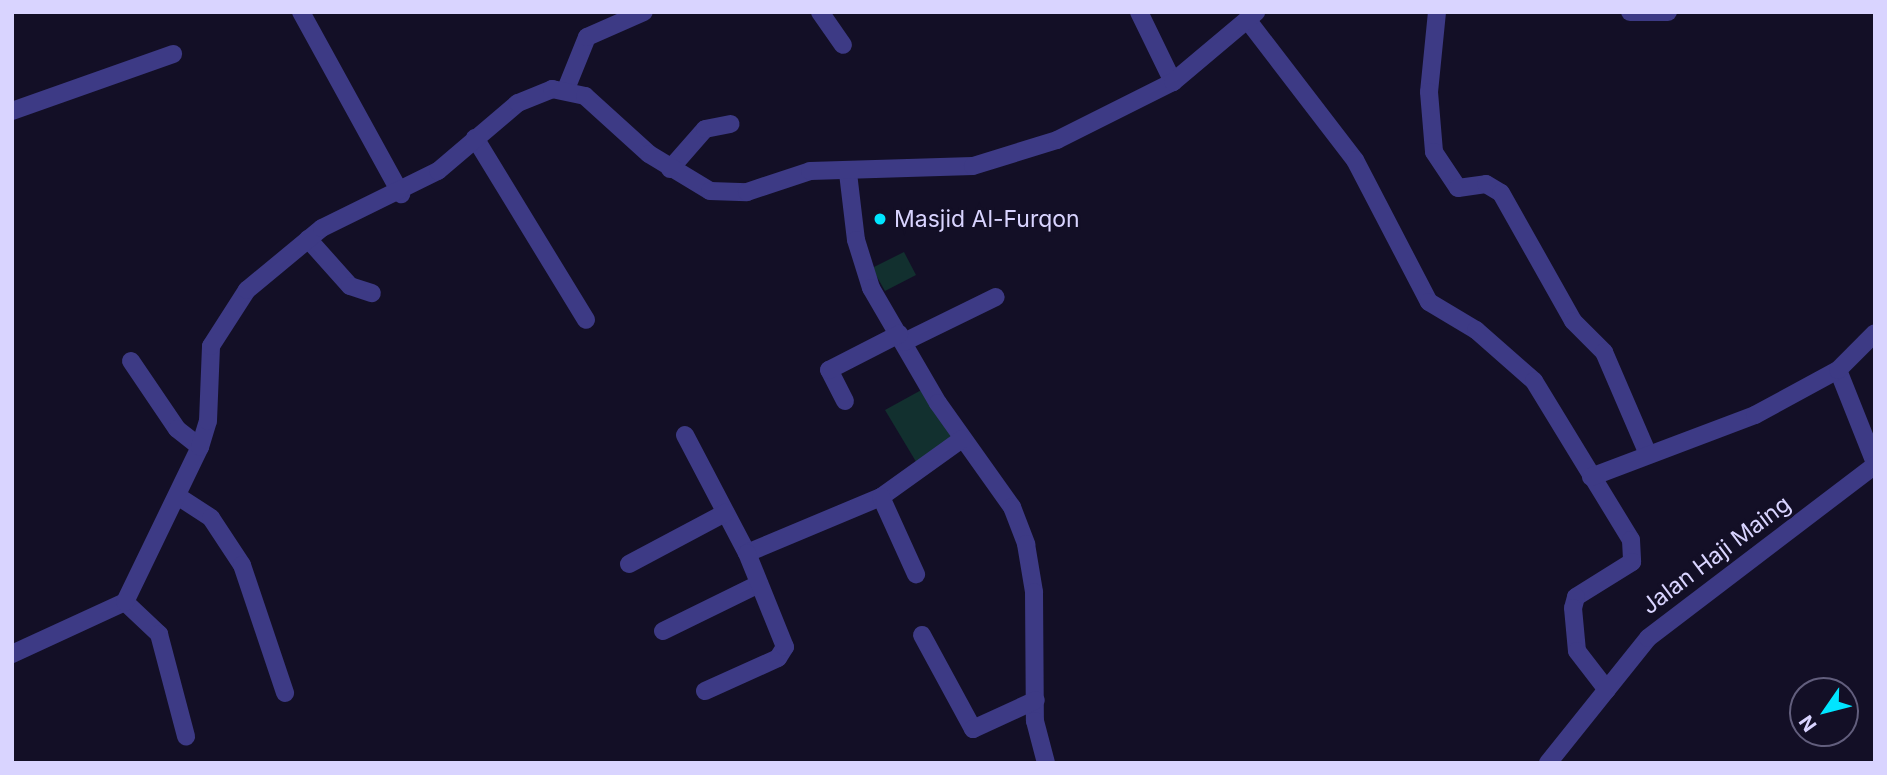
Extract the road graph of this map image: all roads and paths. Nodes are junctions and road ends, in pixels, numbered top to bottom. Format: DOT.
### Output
graph roads {
  1 [pos="301,12"];
  2 [pos="644,12"];
  3 [pos="820,12"];
  4 [pos="1139,12"];
  5 [pos="1437,12"];
  6 [pos="1630,12"];
  7 [pos="1668,12"];
  8 [pos="1253,17"];
  9 [pos="842,45"];
  10 [pos="173,54"];
  11 [pos="1173,82"];
  12 [pos="566,89"];
  13 [pos="12,111"];
  14 [pos="731,124"];
  15 [pos="475,138"];
  16 [pos="670,169"];
  17 [pos="848,173"];
  18 [pos="401,194"];
  19 [pos="308,239"];
  20 [pos="372,293"];
  21 [pos="996,297"];
  22 [pos="586,320"];
  23 [pos="1875,333"];
  24 [pos="901,338"];
  25 [pos="131,360"];
  26 [pos="1838,370"];
  27 [pos="845,401"];
  28 [pos="685,435"];
  29 [pos="962,439"];
  30 [pos="200,447"];
  31 [pos="1648,454"];
  32 [pos="1875,464"];
  33 [pos="1591,477"];
  34 [pos="179,497"];
  35 [pos="881,497"];
  36 [pos="725,513"];
  37 [pos="747,553"];
  38 [pos="629,564"];
  39 [pos="916,574"];
  40 [pos="760,584"];
  41 [pos="125,602"];
  42 [pos="663,631"];
  43 [pos="922,635"];
  44 [pos="12,654"];
  45 [pos="1607,690"];
  46 [pos="705,691"];
  47 [pos="285,693"];
  48 [pos="1036,700"];
  49 [pos="186,736"];
  50 [pos="1549,762"];
  51 [pos="1046,763"];
  1 -- 18 [label="street"];
  2 -- 12 [label="street"];
  3 -- 9 [label="street"];
  4 -- 11 [label="street"];
  5 -- 31 [label="street"];
  6 -- 7 [label="street"];
  8 -- 11 [label="street"];
  8 -- 33 [label="street"];
  10 -- 13 [label="street"];
  11 -- 17 [label="street"];
  12 -- 15 [label="street"];
  12 -- 16 [label="street"];
  14 -- 16 [label="street"];
  15 -- 18 [label="street"];
  15 -- 22 [label="street"];
  16 -- 17 [label="street"];
  17 -- 24 [label="street"];
  18 -- 19 [label="street"];
  19 -- 20 [label="street"];
  19 -- 30 [label="street"];
  21 -- 24 [label="street"];
  23 -- 26 [label="street"];
  24 -- 27 [label="street"];
  24 -- 29 [label="street"];
  25 -- 30 [label="street"];
  26 -- 31 [label="street"];
  26 -- 32 [label="street"];
  28 -- 36 [label="street"];
  29 -- 35 [label="street"];
  29 -- 48 [label="street"];
  30 -- 34 [label="street"];
  31 -- 33 [label="street"];
  32 -- 45 [label="street, Jalan Haji Maing"];
  33 -- 45 [label="street"];
  34 -- 41 [label="street"];
  34 -- 47 [label="street"];
  35 -- 37 [label="street"];
  35 -- 39 [label="street"];
  36 -- 37 [label="street"];
  36 -- 38 [label="street"];
  37 -- 40 [label="street"];
  40 -- 42 [label="street"];
  40 -- 46 [label="street"];
  41 -- 44 [label="street"];
  41 -- 49 [label="street"];
  43 -- 48 [label="street"];
  45 -- 50 [label="street, Jalan Haji Maing"];
  48 -- 51 [label="street"];
}
